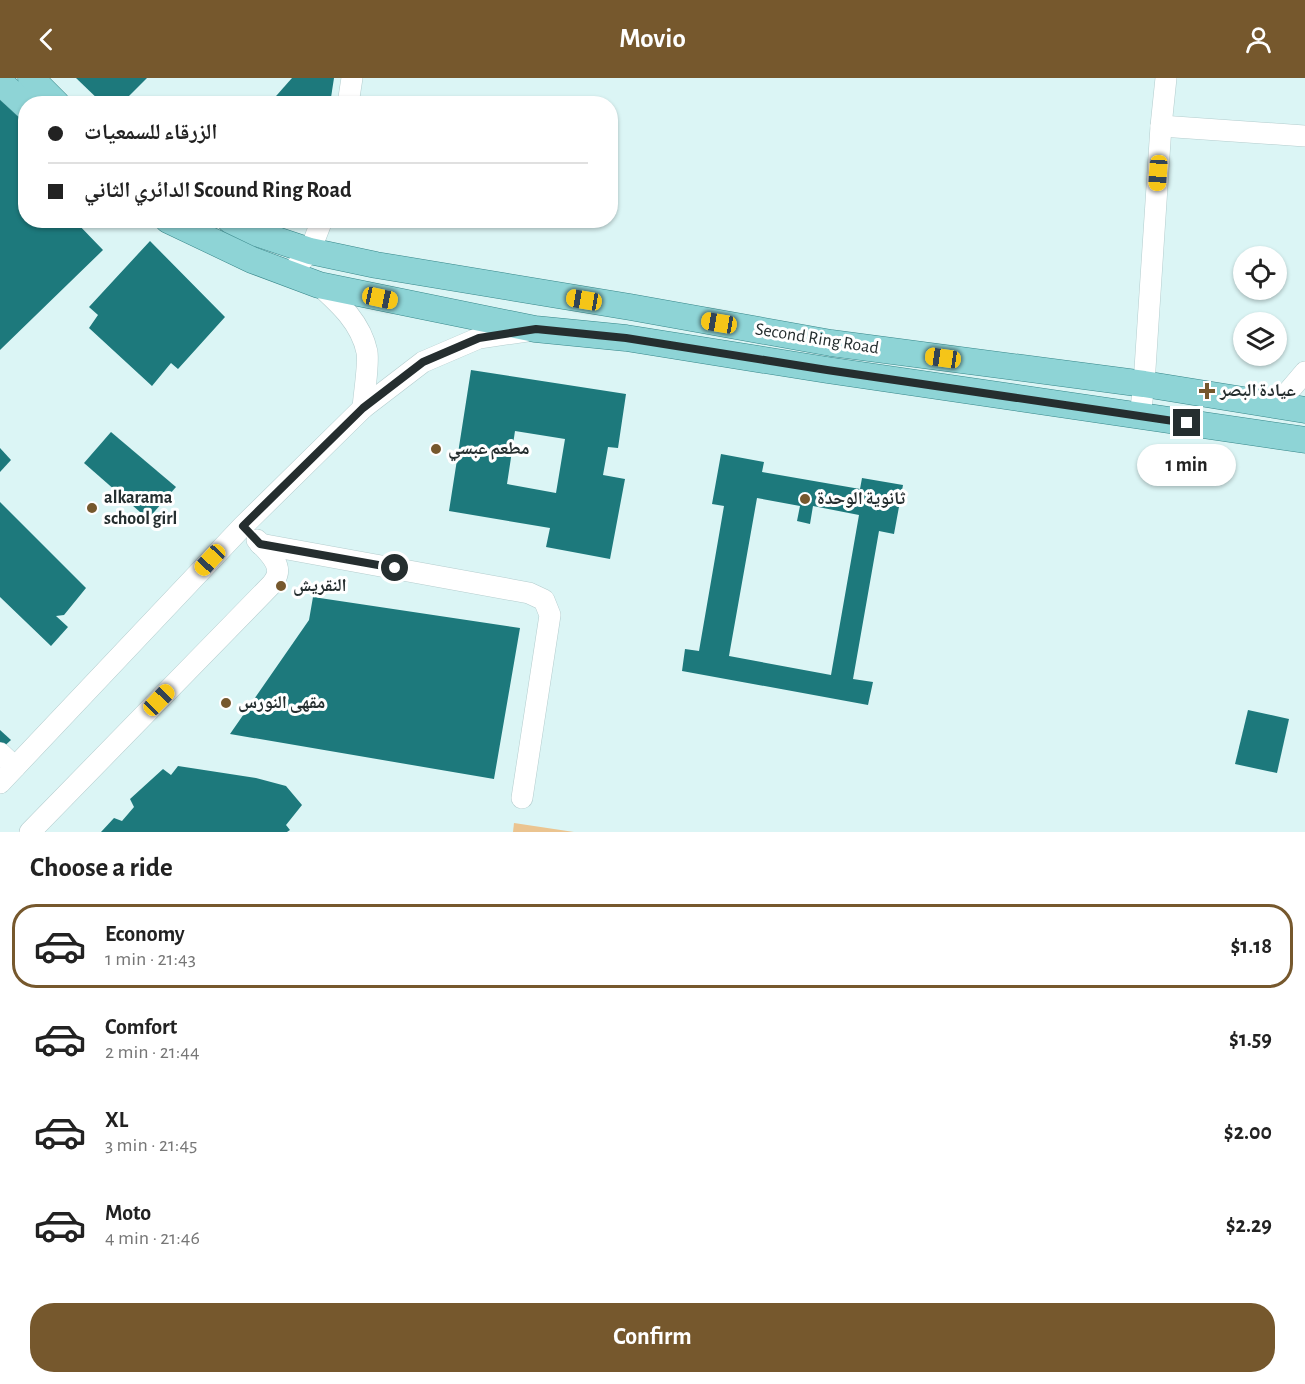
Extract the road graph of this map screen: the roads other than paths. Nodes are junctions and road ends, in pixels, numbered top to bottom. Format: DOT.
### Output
graph roads {
  1 [pos="31,78"];
  2 [pos="352,78"];
  3 [pos="1166,78"];
  4 [pos="0,82"];
  5 [pos="49,96"];
  6 [pos="349,96"];
  7 [pos="18,99"];
  8 [pos="1161,126"];
  9 [pos="1305,136"];
  10 [pos="185,228"];
  11 [pos="247,228"];
  12 [pos="319,228"];
  13 [pos="310,251"];
  14 [pos="290,275"];
  15 [pos="320,285"];
  16 [pos="630,307"];
  17 [pos="536,329"];
  18 [pos="626,338"];
  19 [pos="1305,372"];
  20 [pos="1144,384"];
  21 [pos="1276,405"];
  22 [pos="363,408"];
  23 [pos="1305,410"];
  24 [pos="1140,416"];
  25 [pos="1305,440"];
  26 [pos="243,526"];
  27 [pos="260,544"];
  28 [pos="7,760"];
  29 [pos="0,783"];
  30 [pos="522,798"];
  31 [pos="30,832"];
  1 -- 5 [label="main road"];
  2 -- 6 [label="street"];
  3 -- 8 [label="street"];
  4 -- 7 [label="main road"];
  8 -- 9 [label="street"];
  8 -- 20 [label="street"];
  10 -- 14 [label="main road"];
  11 -- 13 [label="main road, Second Ring Road"];
  12 -- 13 [label="street"];
  13 -- 14 [label="street"];
  13 -- 16 [label="main road, Second Ring Road"];
  14 -- 15 [label="main road"];
  15 -- 17 [label="main road"];
  15 -- 22 [label="street"];
  16 -- 18 [label="main road"];
  16 -- 20 [label="main road, Second Ring Road"];
  17 -- 18 [label="main road"];
  17 -- 22 [label="street"];
  18 -- 24 [label="main road"];
  19 -- 21 [label="street"];
  20 -- 21 [label="main road, Second Ring Road"];
  20 -- 24 [label="street"];
  21 -- 23 [label="main road, Second Ring Road"];
  22 -- 26 [label="street"];
  24 -- 25 [label="main road"];
  26 -- 27 [label="street"];
  26 -- 28 [label="street"];
  27 -- 30 [label="street"];
  27 -- 31 [label="street"];
  28 -- 29 [label="street"];
}
